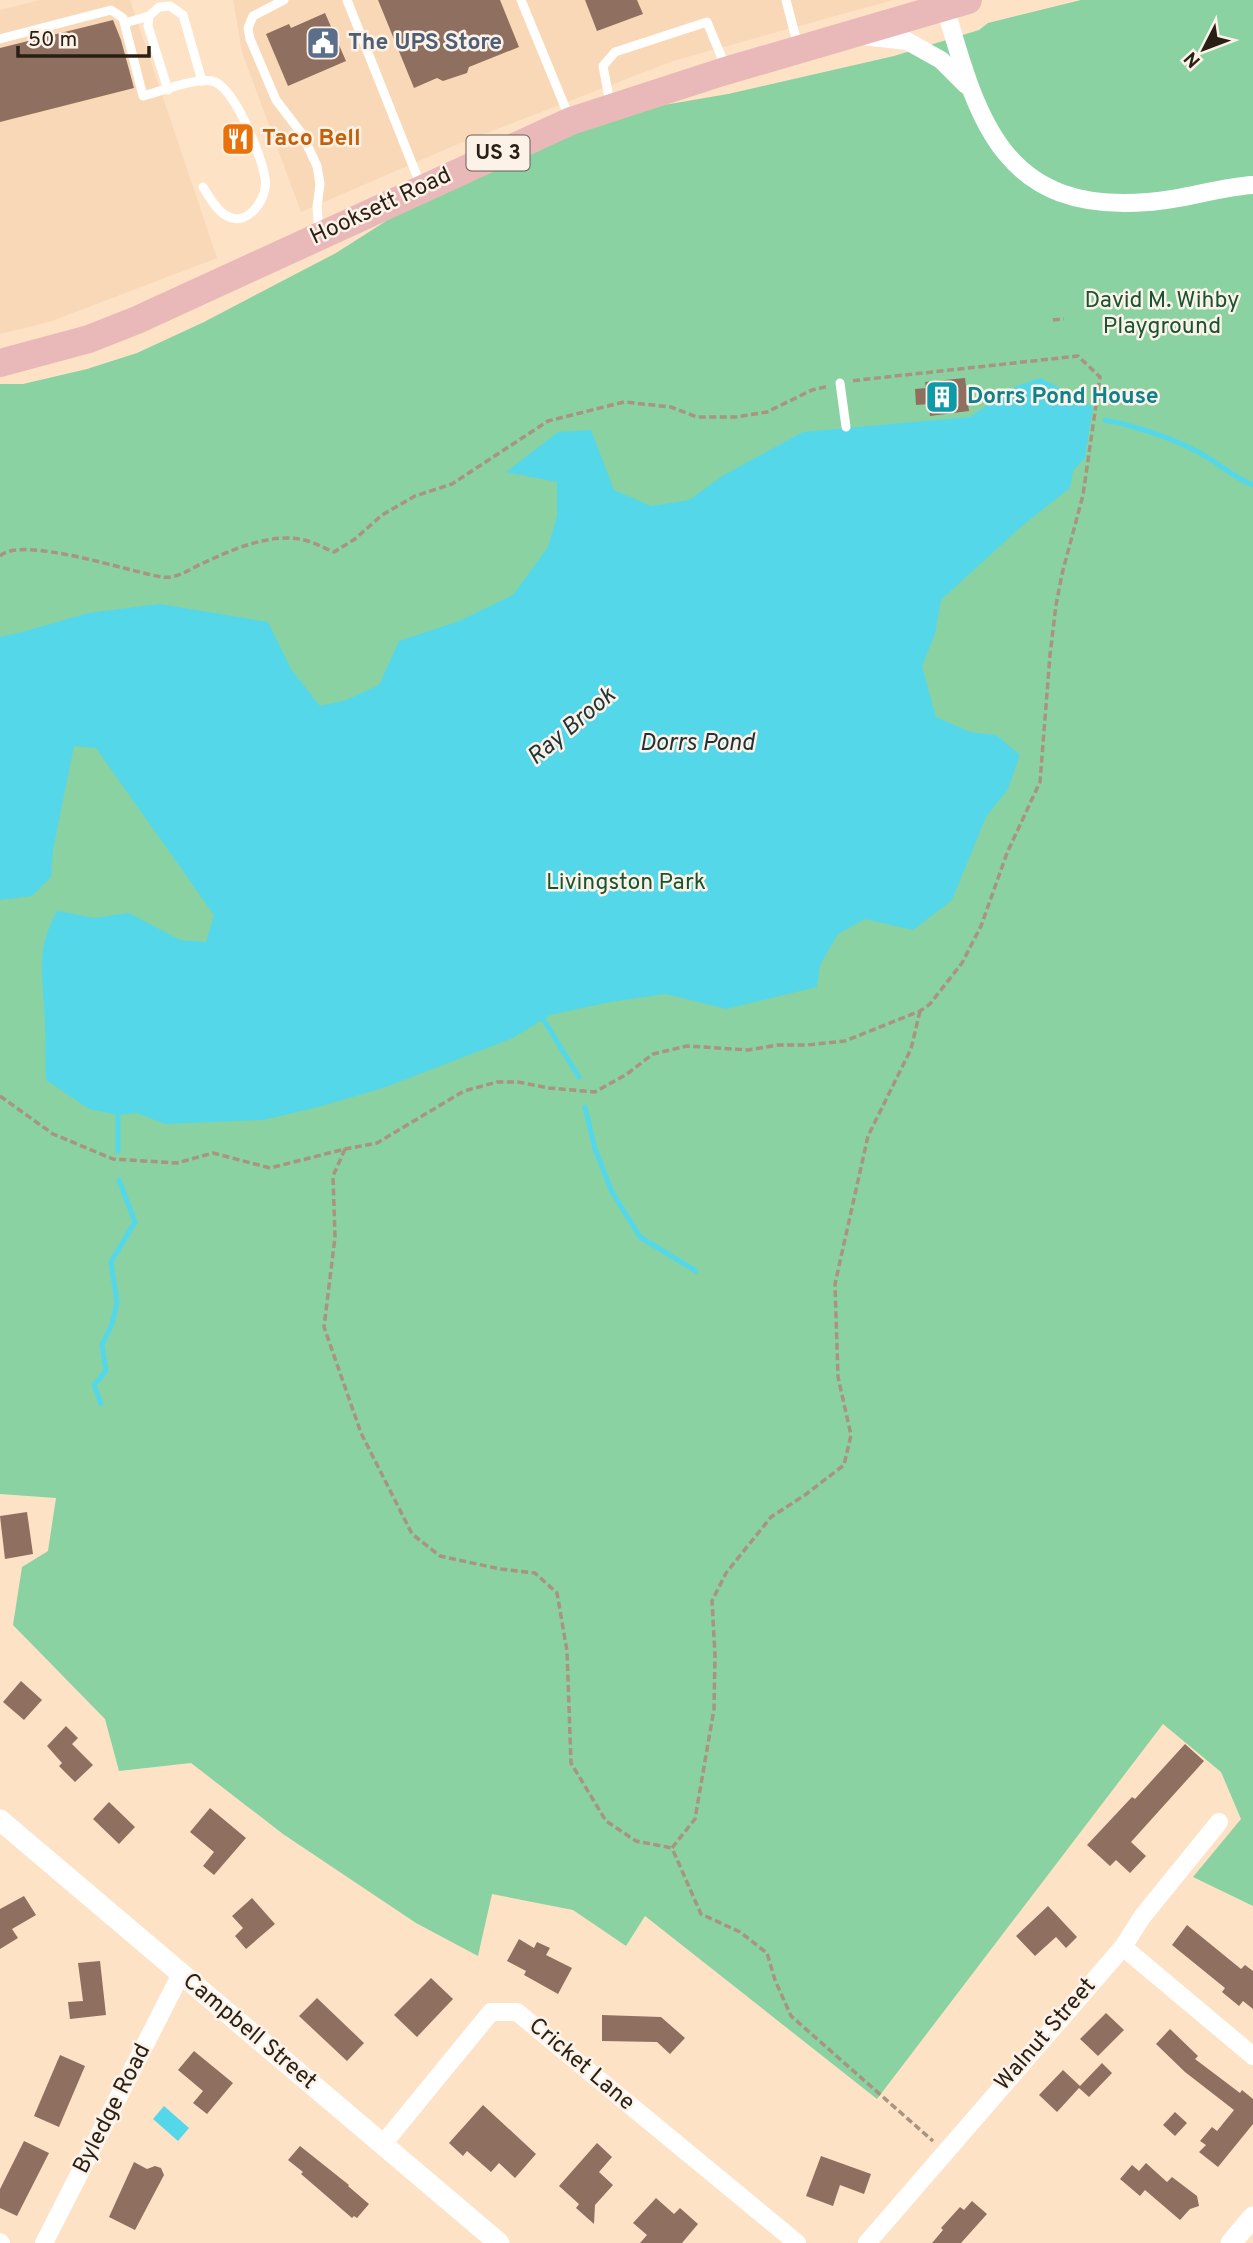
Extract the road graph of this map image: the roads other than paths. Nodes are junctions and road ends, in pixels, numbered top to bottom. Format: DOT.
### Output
graph roads {
  1 [pos="284,0"];
  2 [pos="346,0"];
  3 [pos="521,0"];
  4 [pos="786,0"];
  5 [pos="952,2"];
  6 [pos="149,16"];
  7 [pos="125,23"];
  8 [pos="851,34"];
  9 [pos="0,39"];
  10 [pos="799,50"];
  11 [pos="727,71"];
  12 [pos="202,81"];
  13 [pos="168,89"];
  14 [pos="971,90"];
  15 [pos="611,108"];
  16 [pos="571,121"];
  17 [pos="1253,185"];
  18 [pos="203,187"];
  19 [pos="422,188"];
  20 [pos="319,235"];
  21 [pos="0,363"];
  22 [pos="840,383"];
  23 [pos="846,427"];
  24 [pos="0,1820"];
  25 [pos="1219,1822"];
  26 [pos="1123,1947"];
  27 [pos="181,1974"];
  28 [pos="1253,2056"];
  29 [pos="383,2144"];
  30 [pos="1253,2217"];
  31 [pos="44,2243"];
  32 [pos="499,2243"];
  33 [pos="797,2243"];
  34 [pos="867,2243"];
  35 [pos="1231,2243"];
  1 -- 20 [label="lane"];
  2 -- 19 [label="lane"];
  3 -- 16 [label="lane"];
  4 -- 10 [label="lane"];
  5 -- 8 [label="main road, Hooksett Road / US 3"];
  5 -- 14 [label="street"];
  6 -- 7 [label="lane"];
  6 -- 12 [label="lane"];
  6 -- 13 [label="lane"];
  7 -- 9 [label="lane"];
  7 -- 13 [label="lane"];
  8 -- 10 [label="main road, Hooksett Road / US 3"];
  8 -- 14 [label="street"];
  10 -- 11 [label="main road, Hooksett Road / US 3"];
  11 -- 15 [label="main road, Hooksett Road / US 3"];
  11 -- 15 [label="lane"];
  12 -- 13 [label="lane"];
  12 -- 18 [label="lane"];
  14 -- 17 [label="street"];
  15 -- 16 [label="main road, Hooksett Road / US 3"];
  16 -- 19 [label="main road, Hooksett Road / US 3"];
  19 -- 20 [label="main road, Hooksett Road / US 3"];
  20 -- 21 [label="main road, Hooksett Road / US 3"];
  22 -- 23 [label="lane"];
  24 -- 27 [label="street, Campbell Street"];
  25 -- 26 [label="street, Walnut Street"];
  26 -- 28 [label="street"];
  26 -- 34 [label="street, Walnut Street"];
  27 -- 29 [label="street, Campbell Street"];
  27 -- 31 [label="street, Byledge Road"];
  29 -- 32 [label="street, Campbell Street"];
  29 -- 33 [label="street, Cricket Lane"];
  30 -- 35 [label="street"];
}
